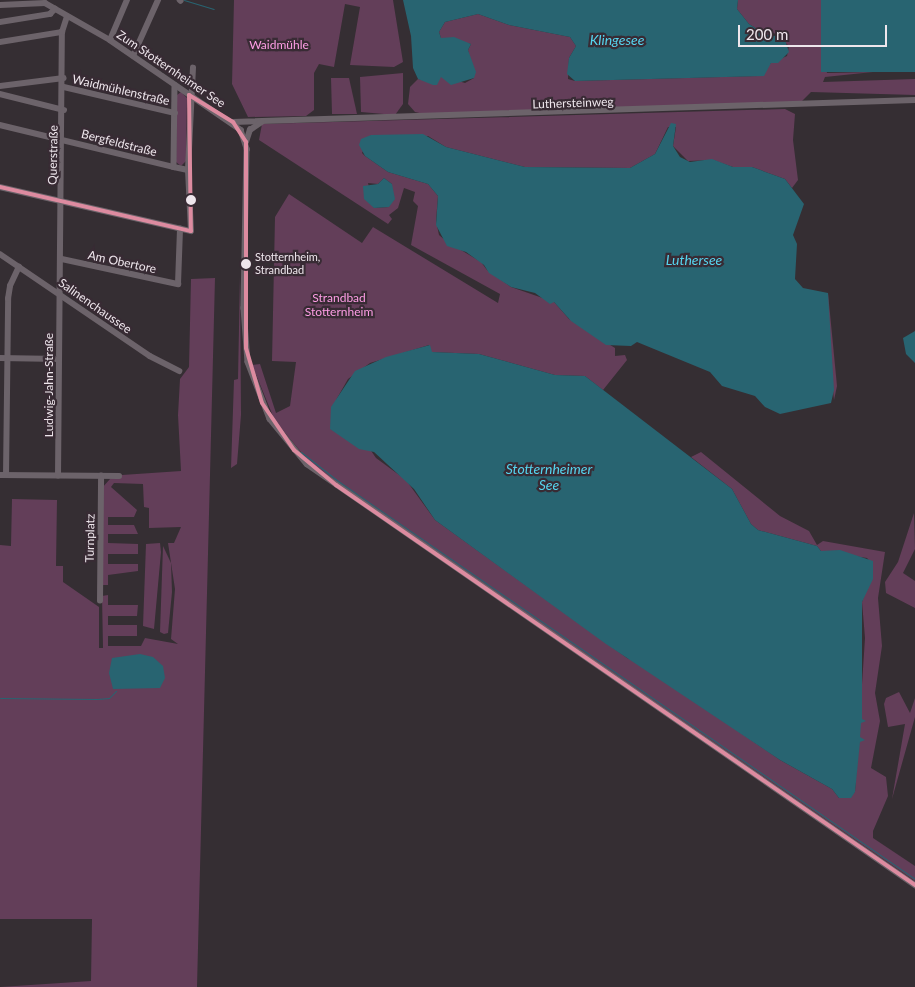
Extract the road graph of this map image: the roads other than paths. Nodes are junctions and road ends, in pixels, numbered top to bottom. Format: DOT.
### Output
graph roads {
  1 [pos="127,0"];
  2 [pos="158,0"];
  3 [pos="46,2"];
  4 [pos="0,5"];
  5 [pos="55,9"];
  6 [pos="67,17"];
  7 [pos="0,22"];
  8 [pos="62,32"];
  9 [pos="110,40"];
  10 [pos="0,42"];
  11 [pos="133,56"];
  12 [pos="193,68"];
  13 [pos="64,78"];
  14 [pos="175,85"];
  15 [pos="0,86"];
  16 [pos="64,87"];
  17 [pos="0,94"];
  18 [pos="189,95"];
  19 [pos="915,100"];
  20 [pos="64,110"];
  21 [pos="175,113"];
  22 [pos="264,121"];
  23 [pos="232,122"];
  24 [pos="0,125"];
  25 [pos="63,139"];
  26 [pos="246,142"];
  27 [pos="174,167"];
  28 [pos="188,170"];
  29 [pos="0,187"];
  30 [pos="62,202"];
  31 [pos="180,230"];
  32 [pos="0,254"];
  33 [pos="62,259"];
  34 [pos="19,268"];
  35 [pos="61,294"];
  36 [pos="0,358"];
  37 [pos="8,358"];
  38 [pos="59,359"];
  39 [pos="179,371"];
  40 [pos="3,475"];
  41 [pos="58,476"];
  42 [pos="101,476"];
  43 [pos="119,476"];
  44 [pos="100,601"];
  45 [pos="915,885"];
  1 -- 9 [label="street"];
  2 -- 11 [label="street"];
  3 -- 4 [label="street, Zum Stotternheimer See"];
  3 -- 5 [label="street, Zum Stotternheimer See"];
  5 -- 6 [label="street, Zum Stotternheimer See"];
  5 -- 7 [label="street"];
  6 -- 8 [label="street, Querstraße"];
  6 -- 9 [label="street, Zum Stotternheimer See"];
  8 -- 10 [label="street"];
  8 -- 13 [label="street, Querstraße"];
  9 -- 11 [label="street, Zum Stotternheimer See"];
  11 -- 14 [label="street, Zum Stotternheimer See"];
  12 -- 18 [label="street"];
  13 -- 15 [label="street"];
  13 -- 16 [label="street, Querstraße"];
  14 -- 18 [label="street, Zum Stotternheimer See"];
  14 -- 21 [label="street"];
  16 -- 20 [label="street, Querstraße"];
  16 -- 21 [label="street, Waidmühlenstraße"];
  17 -- 20 [label="street"];
  18 -- 23 [label="street, Zum Stotternheimer See"];
  18 -- 28 [label="street"];
  19 -- 22 [label="street, Luthersteinweg"];
  20 -- 25 [label="street, Querstraße"];
  21 -- 27 [label="street"];
  22 -- 23 [label="street, Luthersteinweg"];
  22 -- 26 [label="street"];
  23 -- 26 [label="street, Zum Stotternheimer See"];
  24 -- 25 [label="street, Bergfeldstraße"];
  25 -- 27 [label="street, Bergfeldstraße"];
  25 -- 30 [label="street, Querstraße"];
  26 -- 45 [label="street"];
  27 -- 28 [label="street, Bergfeldstraße"];
  28 -- 31 [label="street"];
  29 -- 30 [label="street"];
  30 -- 31 [label="street"];
  30 -- 33 [label="street, Querstraße"];
  31 -- 33 [label="street, Am Obertore"];
  32 -- 34 [label="street, Salinenchaussee"];
  33 -- 35 [label="street, Querstraße"];
  34 -- 35 [label="street, Salinenchaussee"];
  34 -- 37 [label="street"];
  35 -- 38 [label="street, Ludwig-Jahn-Straße"];
  35 -- 39 [label="street, Salinenchaussee"];
  36 -- 37 [label="street"];
  37 -- 38 [label="street"];
  37 -- 40 [label="street"];
  38 -- 41 [label="street, Ludwig-Jahn-Straße"];
  40 -- 41 [label="street"];
  41 -- 42 [label="street"];
  42 -- 43 [label="street"];
  42 -- 44 [label="street, Turnplatz"];
}
